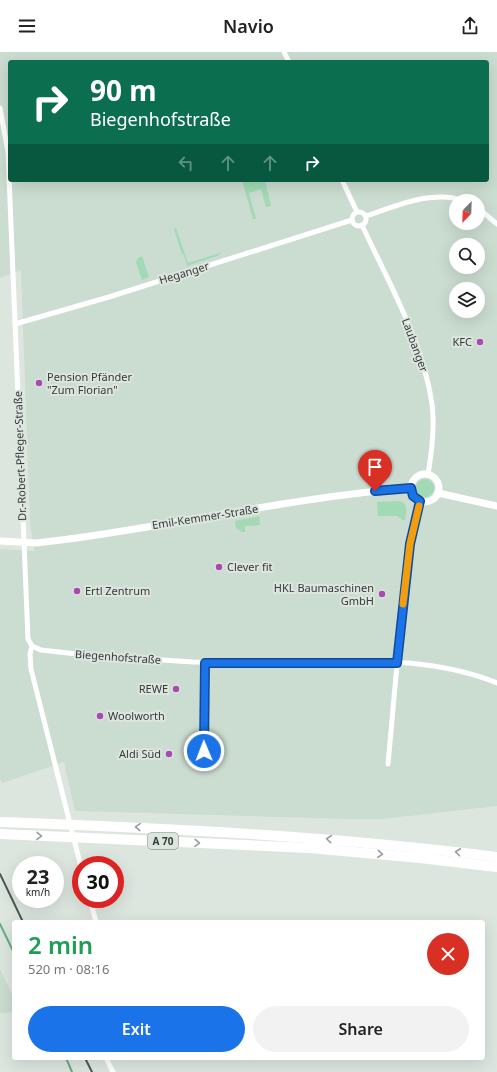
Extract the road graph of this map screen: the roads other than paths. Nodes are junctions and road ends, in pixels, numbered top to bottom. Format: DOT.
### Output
graph roads {
  1 [pos="0,108"];
  2 [pos="8,152"];
  3 [pos="9,182"];
  4 [pos="343,182"];
  5 [pos="449,198"];
  6 [pos="356,212"];
  7 [pos="485,214"];
  8 [pos="366,216"];
  9 [pos="352,220"];
  10 [pos="497,224"];
  11 [pos="362,225"];
  12 [pos="15,324"];
  13 [pos="428,474"];
  14 [pos="411,488"];
  15 [pos="438,494"];
  16 [pos="420,501"];
  17 [pos="497,506"];
  18 [pos="0,541"];
  19 [pos="23,543"];
  20 [pos="32,646"];
  21 [pos="205,663"];
  22 [pos="397,663"];
  23 [pos="497,682"];
  24 [pos="204,751"];
  25 [pos="388,764"];
  26 [pos="0,822"];
  27 [pos="0,834"];
  28 [pos="78,856"];
  29 [pos="497,857"];
  30 [pos="497,868"];
  31 [pos="92,908"];
  32 [pos="95,920"];
  33 [pos="107,1060"];
  34 [pos="113,1072"];
  1 -- 2 [label="street, Dr.-Robert-Pfleger-Straße"];
  3 -- 12 [label="street, Dr.-Robert-Pfleger-Straße"];
  4 -- 6 [label="street"];
  5 -- 8 [label="street"];
  6 -- 8 [label="street"];
  6 -- 9 [label="street"];
  7 -- 10 [label="street"];
  8 -- 11 [label="street"];
  9 -- 11 [label="street"];
  9 -- 12 [label="street, Heganger"];
  11 -- 13 [label="street, Laubanger"];
  12 -- 19 [label="street, Dr.-Robert-Pfleger-Straße"];
  13 -- 14 [label="street"];
  13 -- 15 [label="street"];
  14 -- 16 [label="street"];
  14 -- 19 [label="street, Emil-Kemmer-Straße"];
  15 -- 16 [label="street"];
  15 -- 17 [label="street"];
  16 -- 22 [label="street"];
  18 -- 19 [label="street, Emil-Kemmer-Straße"];
  19 -- 20 [label="street, Dr.-Robert-Pfleger-Straße"];
  20 -- 21 [label="street, Biegenhofstraße"];
  20 -- 28 [label="street, Dr.-Robert-Pfleger-Straße"];
  21 -- 22 [label="street, Biegenhofstraße"];
  21 -- 24 [label="street"];
  22 -- 23 [label="street, Biegenhofstraße"];
  22 -- 25 [label="street"];
  29 -- 26 [label="highway, A 70, one-way"];
  27 -- 30 [label="highway, A 70, one-way"];
  31 -- 32 [label="street"];
  33 -- 34 [label="street"];
}
